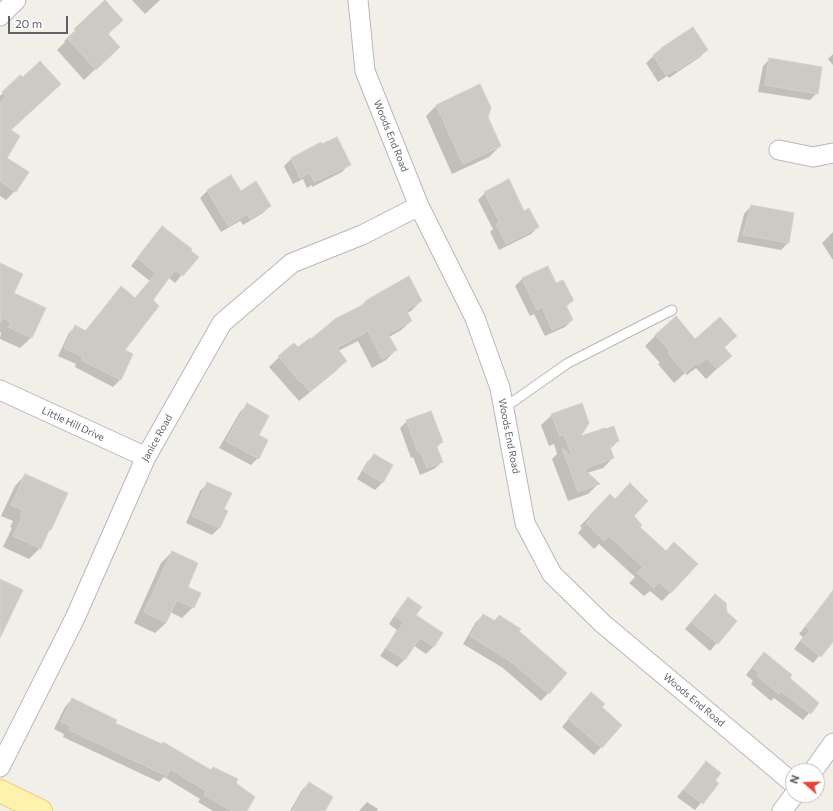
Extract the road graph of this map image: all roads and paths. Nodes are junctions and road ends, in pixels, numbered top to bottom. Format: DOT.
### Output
graph roads {
  1 [pos="16,0"];
  2 [pos="358,0"];
  3 [pos="0,16"];
  4 [pos="779,150"];
  5 [pos="833,153"];
  6 [pos="420,206"];
  7 [pos="672,310"];
  8 [pos="0,390"];
  9 [pos="504,408"];
  10 [pos="146,457"];
  11 [pos="833,743"];
  12 [pos="818,763"];
  13 [pos="0,766"];
  14 [pos="785,776"];
  15 [pos="0,791"];
  16 [pos="41,811"];
  1 -- 3 [label="street"];
  2 -- 6 [label="street, Woods End Road"];
  4 -- 5 [label="street"];
  6 -- 9 [label="street, Woods End Road"];
  6 -- 10 [label="street, Janice Road"];
  7 -- 9 [label="lane"];
  8 -- 10 [label="street, Little Hill Drive"];
  9 -- 14 [label="street, Woods End Road"];
  10 -- 13 [label="street, Janice Road"];
  11 -- 12 [label="street"];
  15 -- 16 [label="main road"];
}
